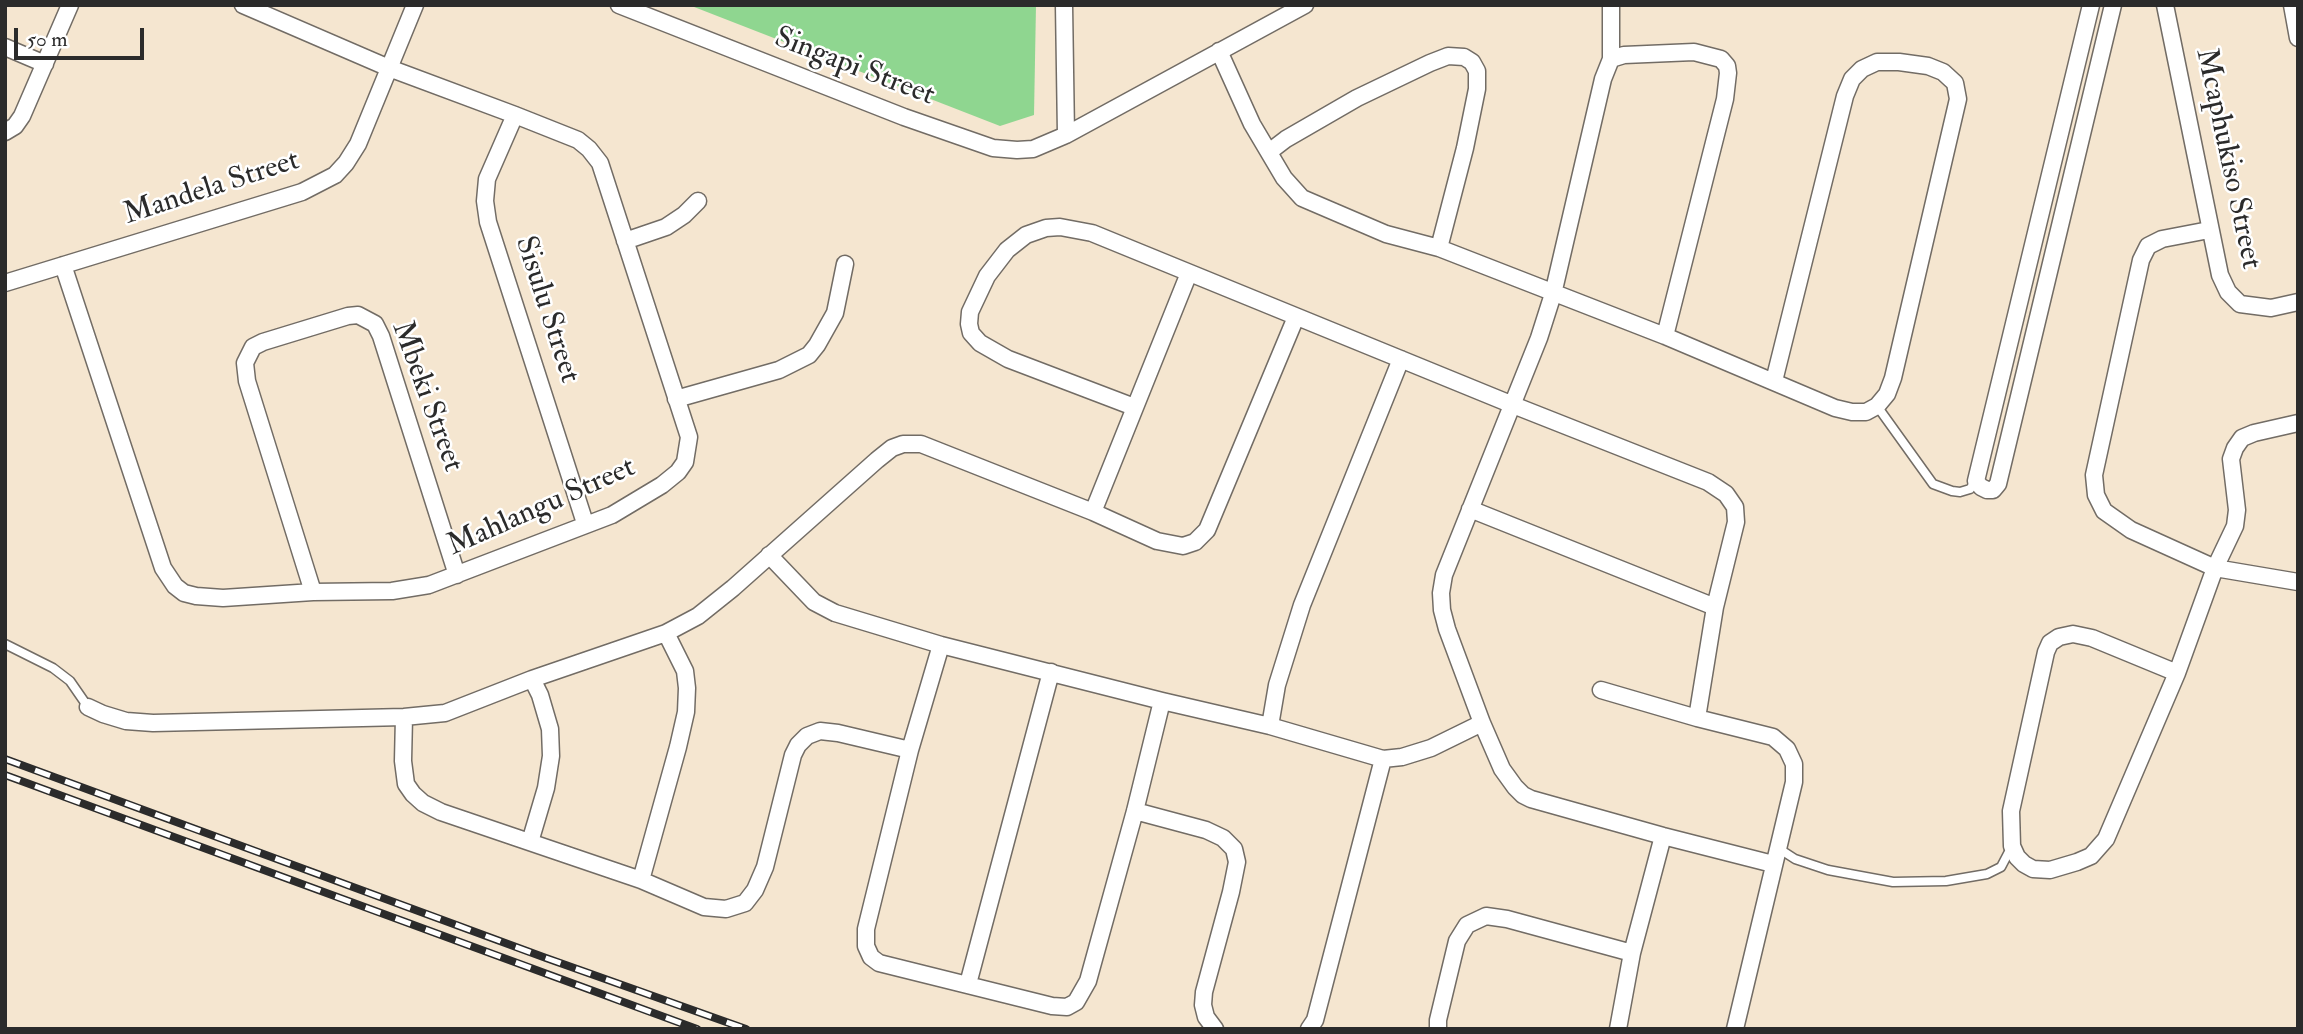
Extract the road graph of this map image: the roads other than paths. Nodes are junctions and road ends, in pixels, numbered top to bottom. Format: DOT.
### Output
graph roads {
  1 [pos="70,5"];
  2 [pos="243,5"];
  3 [pos="415,5"];
  4 [pos="619,5"];
  5 [pos="1063,5"];
  6 [pos="1305,5"];
  7 [pos="1611,5"];
  8 [pos="2091,5"];
  9 [pos="2113,5"];
  10 [pos="2165,5"];
  11 [pos="2292,5"];
  12 [pos="2298,38"];
  13 [pos="5,47"];
  14 [pos="1219,51"];
  15 [pos="1611,59"];
  16 [pos="45,64"];
  17 [pos="388,68"];
  18 [pos="515,115"];
  19 [pos="5,132"];
  20 [pos="1066,135"];
  21 [pos="1269,152"];
  22 [pos="698,201"];
  23 [pos="2209,230"];
  24 [pos="625,242"];
  25 [pos="1439,248"];
  26 [pos="845,264"];
  27 [pos="63,265"];
  28 [pos="1189,273"];
  29 [pos="5,283"];
  30 [pos="1553,294"];
  31 [pos="2298,302"];
  32 [pos="1296,317"];
  33 [pos="1665,337"];
  34 [pos="1401,359"];
  35 [pos="1774,381"];
  36 [pos="676,399"];
  37 [pos="1513,405"];
  38 [pos="1877,405"];
  39 [pos="1134,407"];
  40 [pos="2298,423"];
  41 [pos="1976,481"];
  42 [pos="1470,509"];
  43 [pos="1093,512"];
  44 [pos="586,523"];
  45 [pos="769,555"];
  46 [pos="2214,568"];
  47 [pos="457,575"];
  48 [pos="2298,582"];
  49 [pos="313,592"];
  50 [pos="1715,607"];
  51 [pos="666,633"];
  52 [pos="5,643"];
  53 [pos="941,645"];
  54 [pos="1051,672"];
  55 [pos="2177,673"];
  56 [pos="532,679"];
  57 [pos="1601,690"];
  58 [pos="1162,701"];
  59 [pos="88,707"];
  60 [pos="404,717"];
  61 [pos="1697,718"];
  62 [pos="1482,723"];
  63 [pos="1270,726"];
  64 [pos="910,750"];
  65 [pos="1383,759"];
  66 [pos="1135,811"];
  67 [pos="1663,836"];
  68 [pos="530,842"];
  69 [pos="2012,846"];
  70 [pos="1776,856"];
  71 [pos="641,880"];
  72 [pos="1632,953"];
  73 [pos="968,984"];
  74 [pos="1215,1029"];
  75 [pos="1309,1029"];
  76 [pos="1438,1029"];
  77 [pos="1618,1029"];
  78 [pos="1735,1029"];
  1 -- 16 [label="street"];
  2 -- 17 [label="street, Mahlangu Street"];
  3 -- 17 [label="street, Mandela Street"];
  4 -- 20 [label="street, Singapi Street"];
  5 -- 20 [label="street"];
  6 -- 14 [label="street, Singapi Street"];
  7 -- 15 [label="street"];
  8 -- 41 [label="street"];
  9 -- 41 [label="street"];
  10 -- 23 [label="street, Mcaphukiso Street"];
  11 -- 12 [label="street"];
  13 -- 16 [label="street"];
  14 -- 20 [label="street, Singapi Street"];
  14 -- 21 [label="street"];
  15 -- 30 [label="street"];
  15 -- 33 [label="street"];
  16 -- 19 [label="street"];
  17 -- 18 [label="street, Mahlangu Street"];
  17 -- 27 [label="street, Mandela Street"];
  18 -- 24 [label="street, Mahlangu Street"];
  18 -- 44 [label="street, Sisulu Street"];
  21 -- 25 [label="street"];
  21 -- 25 [label="street"];
  22 -- 24 [label="street"];
  23 -- 31 [label="street, Mcaphukiso Street"];
  23 -- 46 [label="street"];
  24 -- 36 [label="street, Mahlangu Street"];
  25 -- 30 [label="street"];
  26 -- 36 [label="street"];
  27 -- 29 [label="street, Mandela Street"];
  27 -- 49 [label="street, Mahlangu Street"];
  28 -- 32 [label="street"];
  28 -- 39 [label="street"];
  28 -- 39 [label="street"];
  30 -- 33 [label="street"];
  30 -- 37 [label="street"];
  32 -- 34 [label="street"];
  32 -- 43 [label="street"];
  33 -- 35 [label="street"];
  34 -- 37 [label="street"];
  34 -- 63 [label="street"];
  35 -- 38 [label="street"];
  35 -- 38 [label="street"];
  36 -- 44 [label="street, Mahlangu Street"];
  37 -- 42 [label="street"];
  37 -- 50 [label="street"];
  38 -- 41 [label="lane"];
  39 -- 43 [label="street"];
  40 -- 46 [label="street"];
  42 -- 50 [label="street"];
  42 -- 62 [label="street"];
  43 -- 45 [label="street"];
  44 -- 47 [label="street, Mahlangu Street"];
  45 -- 51 [label="street"];
  45 -- 53 [label="street"];
  46 -- 48 [label="street"];
  46 -- 55 [label="street"];
  47 -- 49 [label="street, Mahlangu Street"];
  47 -- 49 [label="street, Mbeki Street"];
  50 -- 61 [label="street"];
  51 -- 56 [label="street"];
  51 -- 71 [label="street"];
  52 -- 59 [label="lane"];
  53 -- 54 [label="street"];
  53 -- 64 [label="street"];
  54 -- 58 [label="street"];
  54 -- 73 [label="street"];
  55 -- 69 [label="street"];
  55 -- 69 [label="street"];
  56 -- 60 [label="street"];
  56 -- 68 [label="street"];
  57 -- 61 [label="street"];
  58 -- 63 [label="street"];
  58 -- 66 [label="street"];
  59 -- 60 [label="street"];
  60 -- 68 [label="street"];
  61 -- 70 [label="street"];
  62 -- 65 [label="street"];
  62 -- 67 [label="street"];
  63 -- 65 [label="street"];
  64 -- 71 [label="street"];
  64 -- 73 [label="street"];
  65 -- 75 [label="street"];
  66 -- 73 [label="street"];
  66 -- 74 [label="street"];
  67 -- 70 [label="street"];
  67 -- 72 [label="street"];
  68 -- 71 [label="street"];
  69 -- 70 [label="lane"];
  70 -- 78 [label="street"];
  72 -- 76 [label="street"];
  72 -- 77 [label="street"];
}
